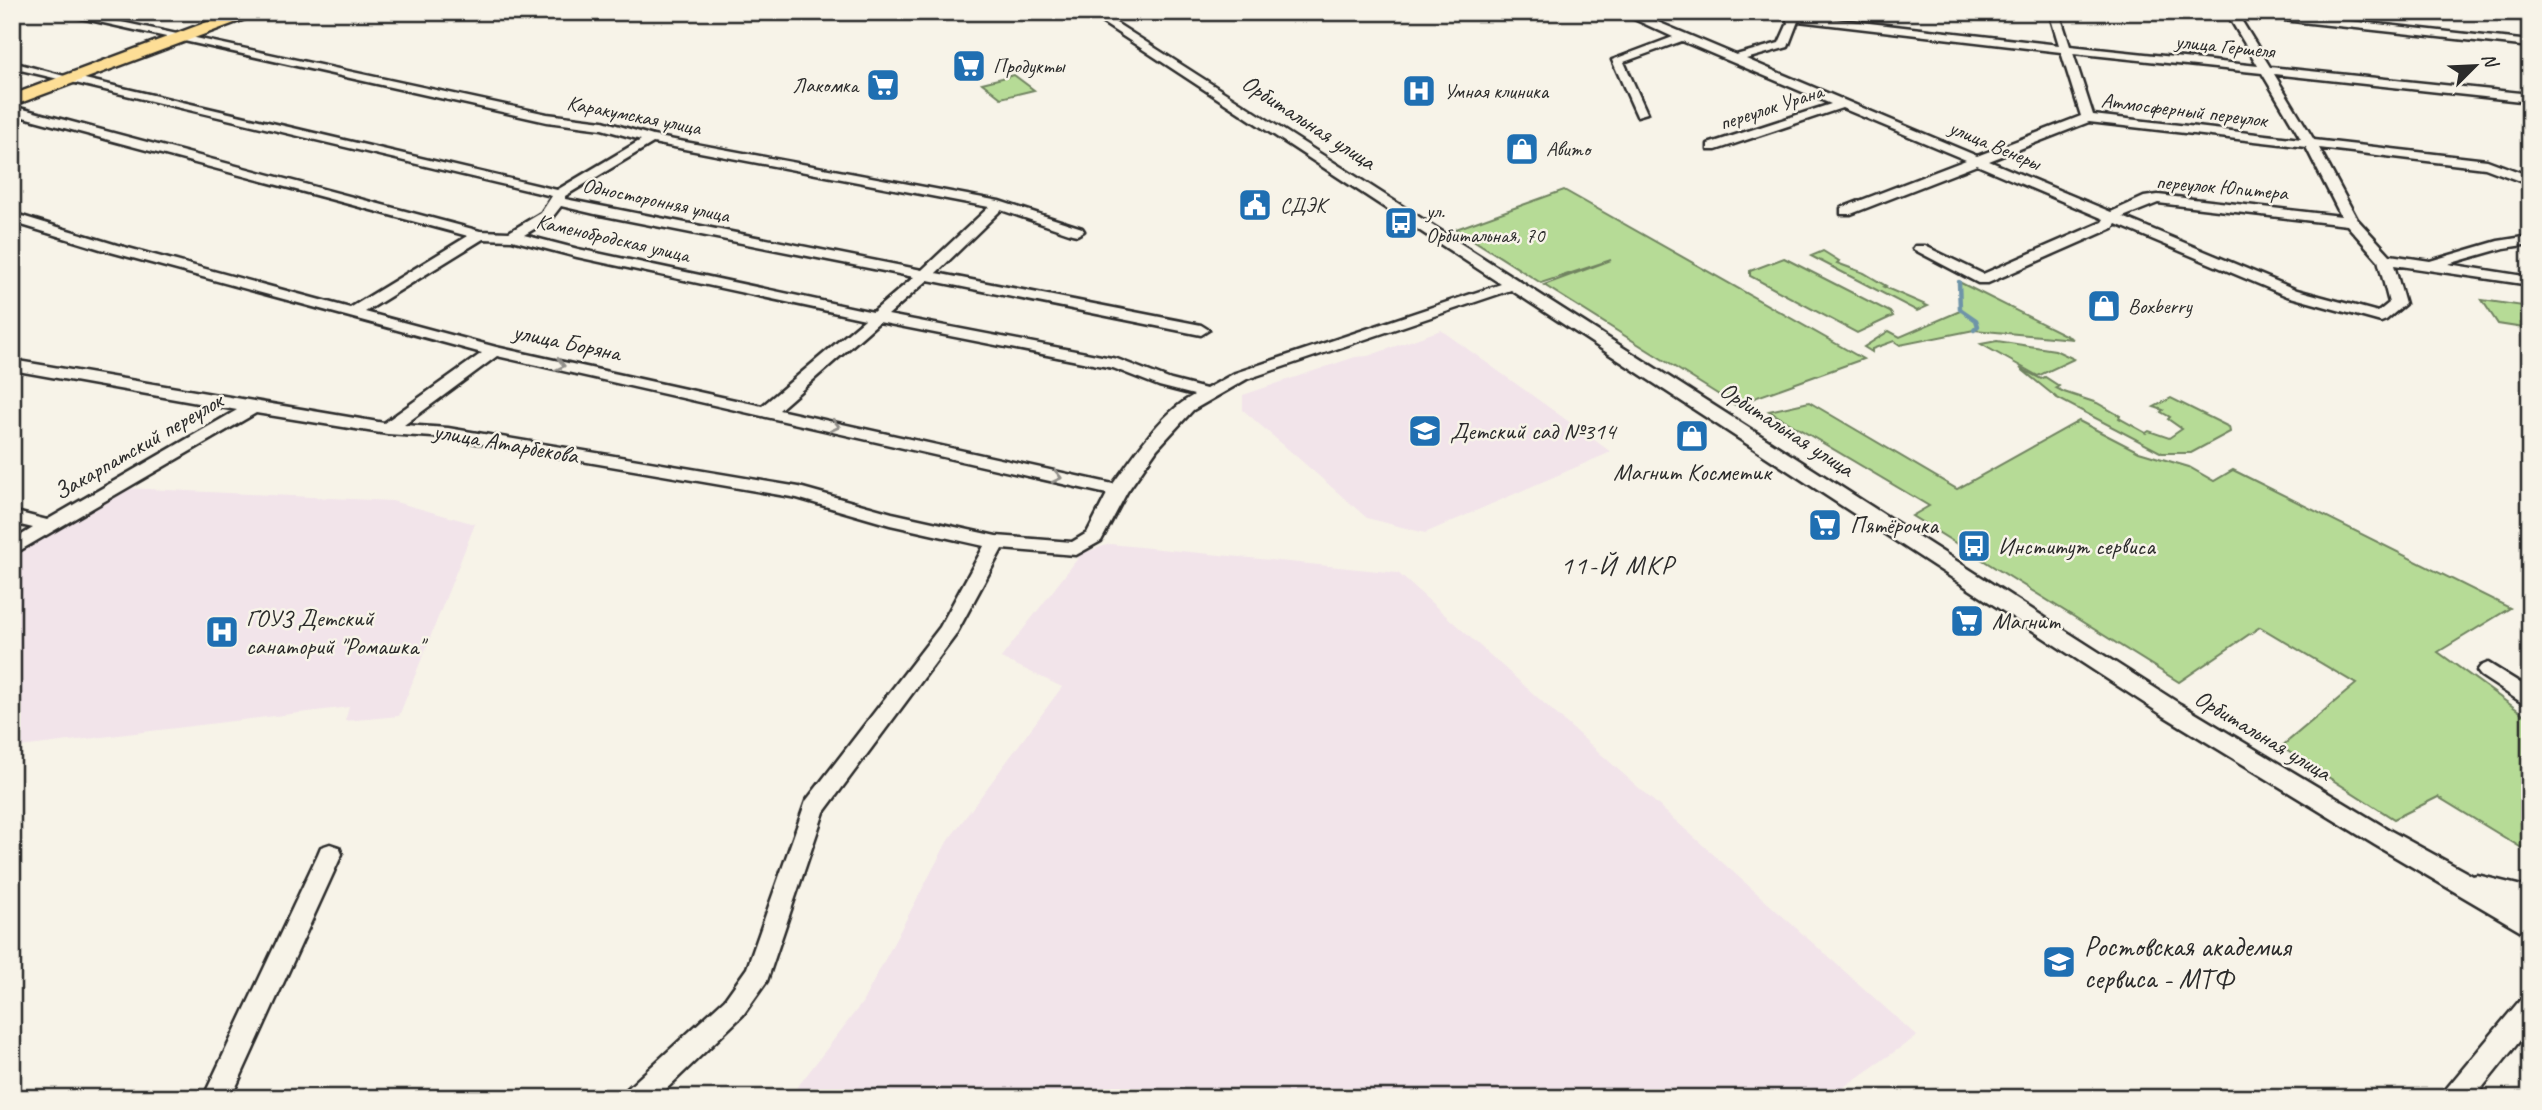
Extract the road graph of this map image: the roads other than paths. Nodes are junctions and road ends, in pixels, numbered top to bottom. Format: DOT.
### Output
graph roads {
  1 [pos="59,12"];
  2 [pos="1091,12"];
  3 [pos="1624,12"];
  4 [pos="2054,12"];
  5 [pos="2231,12"];
  6 [pos="2237,12"];
  7 [pos="237,13"];
  8 [pos="1682,37"];
  9 [pos="177,38"];
  10 [pos="2530,44"];
  11 [pos="2065,48"];
  12 [pos="1734,59"];
  13 [pos="12,65"];
  14 [pos="2265,70"];
  15 [pos="67,78"];
  16 [pos="12,94"];
  17 [pos="2530,98"];
  18 [pos="12,100"];
  19 [pos="1842,104"];
  20 [pos="12,110"];
  21 [pos="1641,113"];
  22 [pos="2088,118"];
  23 [pos="651,139"];
  24 [pos="2311,145"];
  25 [pos="1712,147"];
  26 [pos="1975,160"];
  27 [pos="2530,181"];
  28 [pos="558,197"];
  29 [pos="999,205"];
  30 [pos="1846,211"];
  31 [pos="12,216"];
  32 [pos="2112,217"];
  33 [pos="2351,221"];
  34 [pos="1077,231"];
  35 [pos="480,235"];
  36 [pos="512,236"];
  37 [pos="2530,240"];
  38 [pos="1920,249"];
  39 [pos="2385,259"];
  40 [pos="2427,266"];
  41 [pos="923,277"];
  42 [pos="2530,281"];
  43 [pos="1512,285"];
  44 [pos="354,312"];
  45 [pos="876,317"];
  46 [pos="1201,330"];
  47 [pos="494,351"];
  48 [pos="12,365"];
  49 [pos="1208,394"];
  50 [pos="253,408"];
  51 [pos="768,410"];
  52 [pos="387,429"];
  53 [pos="1118,491"];
  54 [pos="12,517"];
  55 [pos="47,526"];
  56 [pos="996,542"];
  57 [pos="12,549"];
  58 [pos="1076,549"];
  59 [pos="2488,670"];
  60 [pos="2530,700"];
  61 [pos="330,854"];
  62 [pos="2459,880"];
  63 [pos="2530,899"];
  64 [pos="2530,925"];
  65 [pos="2530,1007"];
  66 [pos="217,1098"];
  67 [pos="637,1098"];
  68 [pos="2456,1098"];
  1 -- 9 [label="street, Каракумская улица"];
  2 -- 43 [label="street, Орбитальная улица"];
  3 -- 8 [label="street, улица Венеры"];
  4 -- 11 [label="street"];
  5 -- 14 [label="street"];
  6 -- 10 [label="street"];
  7 -- 9 [label="main road"];
  8 -- 12 [label="street, улица Венеры"];
  8 -- 21 [label="street"];
  9 -- 15 [label="main road"];
  9 -- 23 [label="street, Каракумская улица"];
  11 -- 12 [label="street, улица Гершеля"];
  11 -- 14 [label="street, улица Гершеля"];
  11 -- 22 [label="street"];
  12 -- 19 [label="street, улица Венеры"];
  13 -- 15 [label="street, Односторонняя улица"];
  14 -- 17 [label="street, улица Гершеля"];
  14 -- 24 [label="street"];
  15 -- 16 [label="main road"];
  15 -- 18 [label="main road"];
  15 -- 28 [label="street, Односторонняя улица"];
  19 -- 25 [label="street, переулок Урана"];
  19 -- 26 [label="street, улица Венеры"];
  20 -- 35 [label="street, Каменобродская улица"];
  22 -- 24 [label="street, Атмосферный переулок"];
  22 -- 26 [label="street, Атмосферный переулок"];
  23 -- 28 [label="street"];
  23 -- 29 [label="street, Каракумская улица"];
  24 -- 27 [label="street, Атмосферный переулок"];
  24 -- 33 [label="street"];
  26 -- 30 [label="street, Атмосферный переулок"];
  26 -- 32 [label="street, улица Венеры"];
  28 -- 36 [label="street"];
  28 -- 41 [label="street, Односторонняя улица"];
  29 -- 34 [label="street, Каракумская улица"];
  29 -- 41 [label="street"];
  31 -- 44 [label="street, улица Боряна"];
  32 -- 33 [label="street, переулок Юпитера"];
  32 -- 38 [label="street, переулок Юпитера"];
  32 -- 39 [label="street, улица Венеры"];
  33 -- 39 [label="street"];
  35 -- 36 [label="street, Каменобродская улица"];
  35 -- 44 [label="street"];
  36 -- 45 [label="street, Каменобродская улица"];
  37 -- 40 [label="street"];
  39 -- 40 [label="street"];
  40 -- 42 [label="street"];
  41 -- 45 [label="street"];
  41 -- 46 [label="street, Односторонняя улица"];
  43 -- 49 [label="street"];
  43 -- 62 [label="street, Орбитальная улица"];
  44 -- 47 [label="street, улица Боряна"];
  45 -- 49 [label="street, Каменобродская улица"];
  45 -- 51 [label="street"];
  47 -- 51 [label="street, улица Боряна, one-way"];
  47 -- 52 [label="street"];
  48 -- 50 [label="street, улица Атарбекова"];
  49 -- 53 [label="street"];
  50 -- 52 [label="street, улица Атарбекова"];
  50 -- 55 [label="street, Закарпатский переулок"];
  51 -- 53 [label="street, улица Боряна, one-way"];
  52 -- 56 [label="street, улица Атарбекова"];
  53 -- 58 [label="street"];
  54 -- 55 [label="street"];
  55 -- 57 [label="street, Закарпатский переулок"];
  56 -- 58 [label="street, улица Атарбекова"];
  56 -- 67 [label="street"];
  59 -- 60 [label="street"];
  61 -- 66 [label="street"];
  62 -- 63 [label="street"];
  62 -- 64 [label="street"];
  65 -- 68 [label="street"];
}
